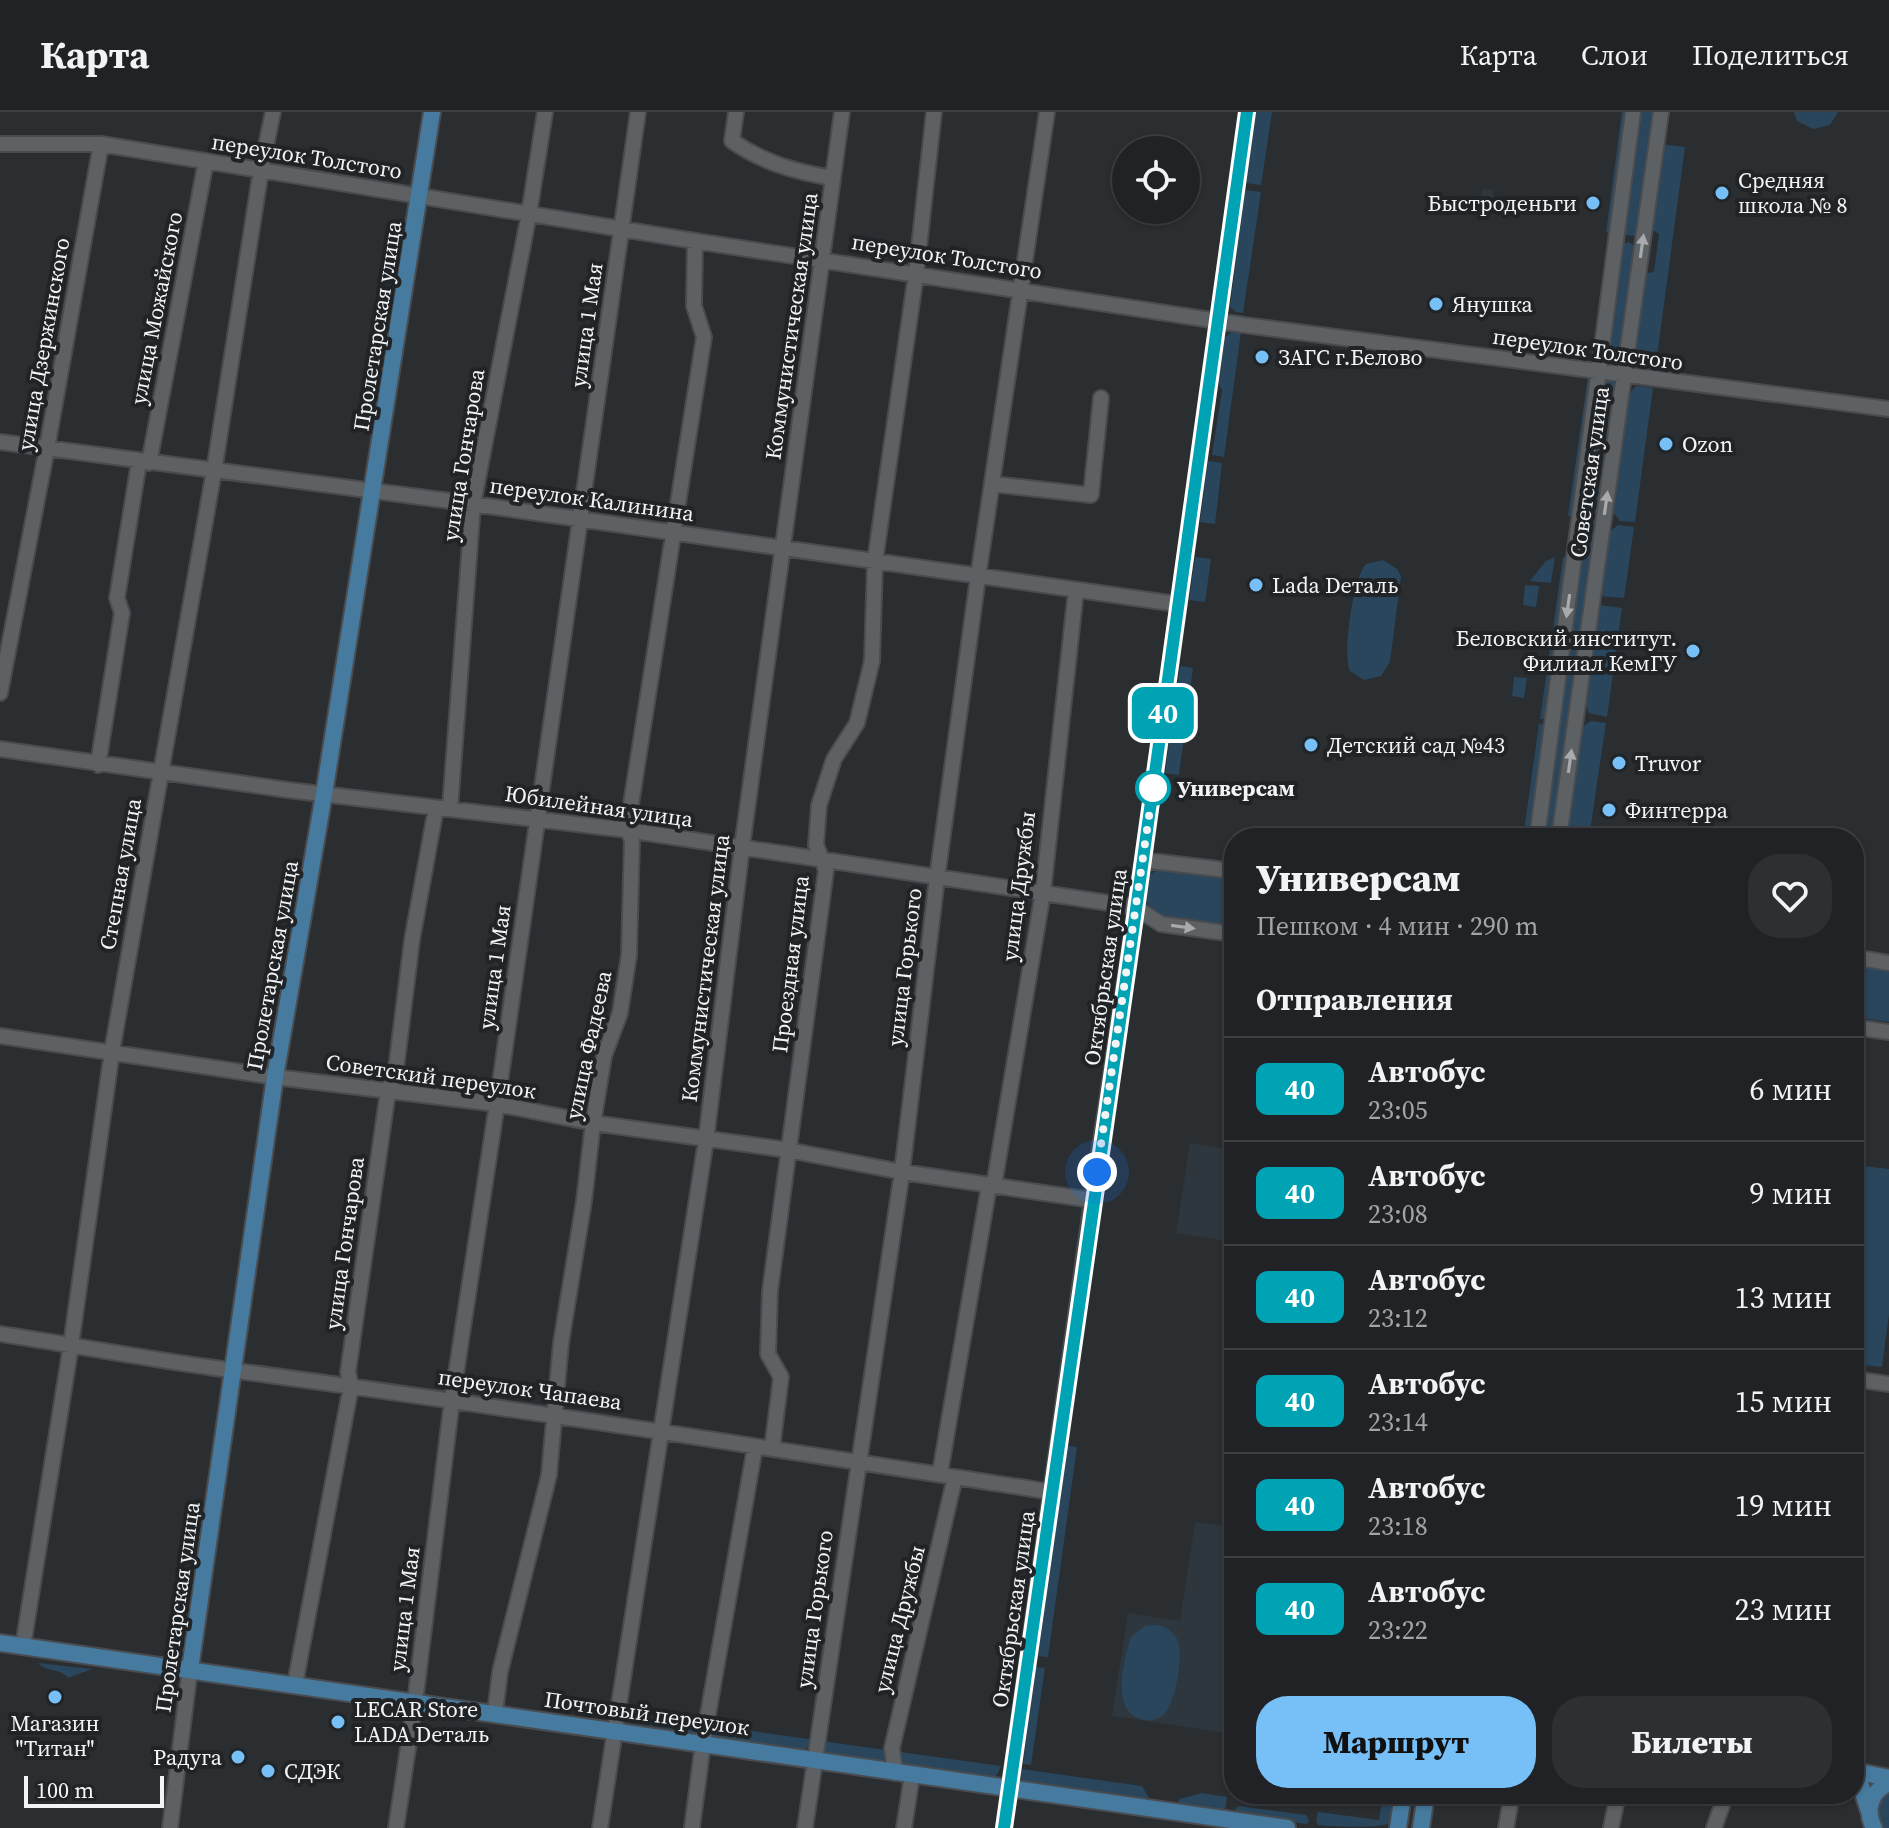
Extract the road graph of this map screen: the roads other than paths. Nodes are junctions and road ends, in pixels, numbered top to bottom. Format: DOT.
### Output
graph roads {
  1 [pos="273,112"];
  2 [pos="432,112"];
  3 [pos="545,112"];
  4 [pos="638,112"];
  5 [pos="736,112"];
  6 [pos="842,112"];
  7 [pos="934,112"];
  8 [pos="1047,112"];
  9 [pos="1247,112"];
  10 [pos="1633,112"];
  11 [pos="1661,112"];
  12 [pos="0,144"];
  13 [pos="101,144"];
  14 [pos="206,161"];
  15 [pos="261,170"];
  16 [pos="833,178"];
  17 [pos="420,197"];
  18 [pos="529,214"];
  19 [pos="621,228"];
  20 [pos="695,241"];
  21 [pos="822,259"];
  22 [pos="916,274"];
  23 [pos="1023,289"];
  24 [pos="1217,319"];
  25 [pos="1599,372"];
  26 [pos="1624,376"];
  27 [pos="1101,398"];
  28 [pos="1889,409"];
  29 [pos="0,442"];
  30 [pos="47,448"];
  31 [pos="144,463"];
  32 [pos="214,471"];
  33 [pos="992,484"];
  34 [pos="373,491"];
  35 [pos="473,504"];
  36 [pos="582,520"];
  37 [pos="674,533"];
  38 [pos="783,549"];
  39 [pos="875,561"];
  40 [pos="978,577"];
  41 [pos="1076,590"];
  42 [pos="1177,604"];
  43 [pos="0,693"];
  44 [pos="0,749"];
  45 [pos="98,765"];
  46 [pos="160,773"];
  47 [pos="324,794"];
  48 [pos="443,808"];
  49 [pos="536,819"];
  50 [pos="1538,828"];
  51 [pos="1560,828"];
  52 [pos="627,830"];
  53 [pos="742,847"];
  54 [pos="821,858"];
  55 [pos="1143,860"];
  56 [pos="1224,870"];
  57 [pos="937,878"];
  58 [pos="1043,892"];
  59 [pos="1136,908"];
  60 [pos="1224,933"];
  61 [pos="1864,959"];
  62 [pos="1889,963"];
  63 [pos="1864,1028"];
  64 [pos="1889,1032"];
  65 [pos="0,1036"];
  66 [pos="112,1051"];
  67 [pos="275,1077"];
  68 [pos="388,1091"];
  69 [pos="497,1104"];
  70 [pos="593,1123"];
  71 [pos="706,1140"];
  72 [pos="788,1150"];
  73 [pos="902,1172"];
  74 [pos="992,1186"];
  75 [pos="1092,1200"];
  76 [pos="0,1334"];
  77 [pos="71,1345"];
  78 [pos="231,1370"];
  79 [pos="1864,1380"];
  80 [pos="1889,1384"];
  81 [pos="351,1386"];
  82 [pos="452,1400"];
  83 [pos="556,1415"];
  84 [pos="662,1432"];
  85 [pos="755,1447"];
  86 [pos="772,1449"];
  87 [pos="857,1462"];
  88 [pos="948,1475"];
  89 [pos="1052,1492"];
  90 [pos="0,1643"];
  91 [pos="23,1646"];
  92 [pos="190,1669"];
  93 [pos="295,1684"];
  94 [pos="415,1702"];
  95 [pos="495,1713"];
  96 [pos="615,1731"];
  97 [pos="703,1743"];
  98 [pos="815,1759"];
  99 [pos="1864,1773"];
  100 [pos="903,1774"];
  101 [pos="1889,1780"];
  102 [pos="1009,1789"];
  103 [pos="1864,1799"];
  104 [pos="1402,1804"];
  105 [pos="1425,1804"];
  106 [pos="1510,1804"];
  107 [pos="1616,1804"];
  108 [pos="1722,1804"];
  109 [pos="1871,1820"];
  110 [pos="1223,1824"];
  111 [pos="170,1828"];
  112 [pos="396,1828"];
  113 [pos="600,1828"];
  114 [pos="692,1828"];
  115 [pos="805,1828"];
  116 [pos="904,1828"];
  117 [pos="1004,1828"];
  118 [pos="1287,1828"];
  119 [pos="1398,1828"];
  120 [pos="1421,1828"];
  121 [pos="1506,1828"];
  122 [pos="1611,1828"];
  123 [pos="1714,1828"];
  1 -- 15 [label="street, Степная улица"];
  2 -- 17 [label="main road, Пролетарская улица"];
  3 -- 18 [label="street, улица Гончарова"];
  4 -- 19 [label="street, улица 1 Мая"];
  5 -- 16 [label="street"];
  6 -- 16 [label="street, Коммунистическая улица"];
  7 -- 22 [label="street, Проездная улица"];
  8 -- 23 [label="street, улица Горького"];
  9 -- 24 [label="street, Октябрьская улица"];
  10 -- 25 [label="street, Советская улица"];
  26 -- 11 [label="street, Советская улица, one-way"];
  12 -- 13 [label="street, переулок Толстого"];
  13 -- 14 [label="street, переулок Толстого"];
  13 -- 30 [label="street, улица Дзержинского"];
  14 -- 15 [label="street, переулок Толстого"];
  14 -- 31 [label="street, улица Можайского"];
  15 -- 17 [label="street, переулок Толстого"];
  15 -- 32 [label="street, Степная улица"];
  16 -- 21 [label="street, Коммунистическая улица"];
  17 -- 18 [label="street, переулок Толстого"];
  17 -- 34 [label="main road, Пролетарская улица"];
  18 -- 19 [label="street, переулок Толстого"];
  18 -- 35 [label="street, улица Гончарова"];
  19 -- 20 [label="street, переулок Толстого"];
  19 -- 36 [label="street, улица 1 Мая"];
  20 -- 21 [label="street, переулок Толстого"];
  20 -- 37 [label="street, улица Фадеева"];
  21 -- 22 [label="street, переулок Толстого"];
  21 -- 38 [label="street, Коммунистическая улица"];
  22 -- 23 [label="street, переулок Толстого"];
  22 -- 39 [label="street, Проездная улица"];
  23 -- 24 [label="street, переулок Толстого"];
  23 -- 33 [label="street, улица Горького"];
  24 -- 25 [label="street, переулок Толстого"];
  24 -- 42 [label="street, Октябрьская улица"];
  25 -- 26 [label="street, переулок Толстого"];
  25 -- 50 [label="street, Советская улица, one-way"];
  26 -- 28 [label="street, переулок Толстого"];
  51 -- 26 [label="street, Советская улица, one-way"];
  27 -- 33 [label="street"];
  29 -- 30 [label="street, переулок Калинина"];
  30 -- 31 [label="street, переулок Калинина"];
  30 -- 43 [label="street, улица Дзержинского"];
  31 -- 32 [label="street, переулок Калинина"];
  31 -- 45 [label="street, улица Можайского"];
  32 -- 34 [label="street, переулок Калинина"];
  32 -- 46 [label="street, Степная улица"];
  33 -- 40 [label="street, улица Горького"];
  34 -- 35 [label="street, переулок Калинина"];
  34 -- 47 [label="main road, Пролетарская улица"];
  35 -- 36 [label="street, переулок Калинина"];
  35 -- 48 [label="street, улица Гончарова"];
  36 -- 37 [label="street, переулок Калинина"];
  36 -- 49 [label="street, улица 1 Мая"];
  37 -- 38 [label="street, переулок Калинина"];
  37 -- 52 [label="street, улица Фадеева"];
  38 -- 39 [label="street, переулок Калинина"];
  38 -- 53 [label="street, Коммунистическая улица"];
  39 -- 40 [label="street, переулок Калинина"];
  39 -- 54 [label="street, Проездная улица"];
  40 -- 41 [label="street, переулок Калинина"];
  40 -- 57 [label="street, улица Горького"];
  41 -- 42 [label="street, переулок Калинина"];
  41 -- 58 [label="street, улица Дружбы"];
  42 -- 55 [label="street, Октябрьская улица"];
  44 -- 45 [label="street, Юбилейная улица"];
  45 -- 46 [label="street, Юбилейная улица"];
  46 -- 47 [label="street, Юбилейная улица"];
  46 -- 66 [label="street, Степная улица"];
  47 -- 48 [label="street, Юбилейная улица"];
  47 -- 67 [label="main road, Пролетарская улица"];
  48 -- 49 [label="street, Юбилейная улица"];
  48 -- 68 [label="street, улица Гончарова"];
  49 -- 52 [label="street, Юбилейная улица"];
  49 -- 69 [label="street, улица 1 Мая"];
  52 -- 53 [label="street, Юбилейная улица"];
  52 -- 70 [label="street, улица Фадеева"];
  53 -- 54 [label="street, Юбилейная улица"];
  53 -- 71 [label="street, Коммунистическая улица"];
  54 -- 57 [label="street, Юбилейная улица"];
  54 -- 72 [label="street, Проездная улица"];
  55 -- 56 [label="street"];
  55 -- 59 [label="street, Октябрьская улица"];
  57 -- 58 [label="street, Юбилейная улица"];
  57 -- 73 [label="street, улица Горького"];
  58 -- 59 [label="street, Юбилейная улица"];
  58 -- 74 [label="street, улица Дружбы"];
  59 -- 60 [label="street, Юбилейная улица, one-way"];
  59 -- 75 [label="street, Октябрьская улица"];
  61 -- 62 [label="street"];
  63 -- 64 [label="street"];
  65 -- 66 [label="street, Советский переулок"];
  66 -- 67 [label="street, Советский переулок"];
  66 -- 77 [label="street, Степная улица"];
  67 -- 68 [label="street, Советский переулок"];
  67 -- 78 [label="main road, Пролетарская улица"];
  68 -- 69 [label="street, Советский переулок"];
  68 -- 81 [label="street, улица Гончарова"];
  69 -- 70 [label="street, Советский переулок"];
  69 -- 82 [label="street, улица 1 Мая"];
  70 -- 71 [label="street, Советский переулок"];
  70 -- 83 [label="street, улица Фадеева"];
  71 -- 72 [label="street, Советский переулок"];
  71 -- 84 [label="street, Коммунистическая улица"];
  72 -- 73 [label="street, Советский переулок"];
  72 -- 86 [label="street, Проездная улица"];
  73 -- 74 [label="street, Советский переулок"];
  73 -- 87 [label="street, улица Горького"];
  74 -- 75 [label="street, Советский переулок"];
  74 -- 88 [label="street, улица Дружбы"];
  75 -- 89 [label="street, Октябрьская улица"];
  76 -- 77 [label="street, переулок Чапаева"];
  77 -- 78 [label="street, переулок Чапаева"];
  77 -- 91 [label="street, Степная улица"];
  78 -- 81 [label="street, переулок Чапаева"];
  78 -- 92 [label="main road, Пролетарская улица"];
  79 -- 80 [label="street"];
  81 -- 82 [label="street, переулок Чапаева"];
  81 -- 93 [label="street, улица Гончарова"];
  82 -- 83 [label="street, переулок Чапаева"];
  82 -- 94 [label="street, улица 1 Мая"];
  83 -- 84 [label="street, переулок Чапаева"];
  83 -- 95 [label="street, улица Фадеева"];
  84 -- 85 [label="street, переулок Чапаева"];
  84 -- 96 [label="street, Коммунистическая улица"];
  85 -- 86 [label="street, переулок Чапаева"];
  85 -- 97 [label="street"];
  86 -- 87 [label="street, переулок Чапаева"];
  87 -- 88 [label="street, переулок Чапаева"];
  87 -- 98 [label="street, улица Горького"];
  88 -- 89 [label="street, переулок Чапаева"];
  88 -- 100 [label="street, улица Дружбы"];
  89 -- 102 [label="street, Октябрьская улица"];
  90 -- 91 [label="main road, Почтовый переулок"];
  91 -- 92 [label="main road, Почтовый переулок"];
  92 -- 93 [label="main road, Почтовый переулок"];
  92 -- 111 [label="street, Пролетарская улица"];
  93 -- 94 [label="main road, Почтовый переулок"];
  94 -- 95 [label="main road, Почтовый переулок"];
  94 -- 112 [label="street, улица 1 Мая"];
  95 -- 96 [label="main road, Почтовый переулок"];
  96 -- 97 [label="main road, Почтовый переулок"];
  96 -- 113 [label="street, Коммунистическая улица"];
  97 -- 98 [label="main road, Почтовый переулок"];
  97 -- 114 [label="street"];
  98 -- 100 [label="main road, Почтовый переулок"];
  98 -- 115 [label="street, улица Горького"];
  99 -- 101 [label="main road"];
  100 -- 102 [label="main road, Почтовый переулок"];
  100 -- 116 [label="street, улица Дружбы"];
  101 -- 109 [label="main road"];
  102 -- 110 [label="main road, Почтовый переулок"];
  102 -- 117 [label="street, Октябрьская улица"];
  103 -- 109 [label="main road"];
  104 -- 119 [label="main road"];
  105 -- 120 [label="main road"];
  106 -- 121 [label="street"];
  107 -- 122 [label="street"];
  108 -- 123 [label="street"];
  110 -- 118 [label="main road, Почтовый переулок"];
}
